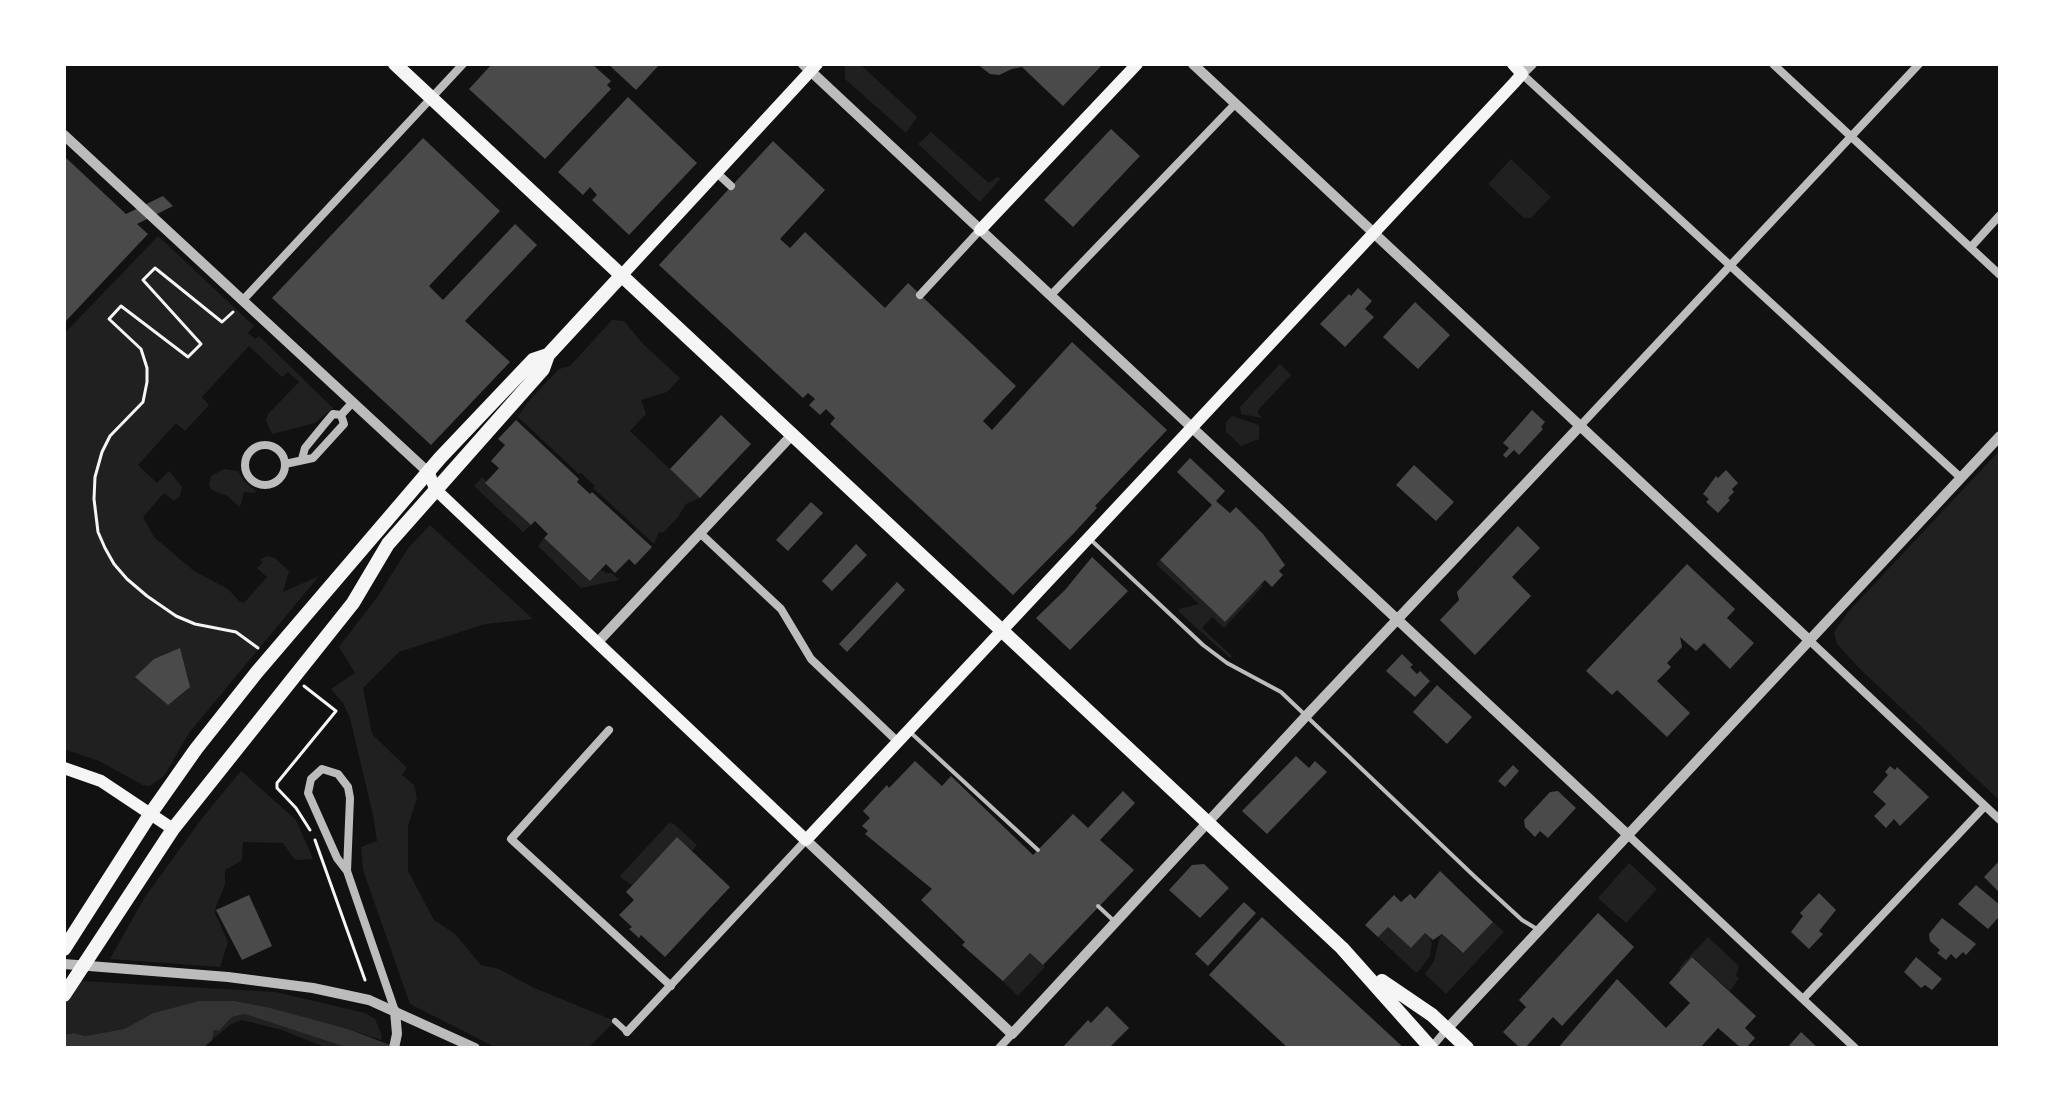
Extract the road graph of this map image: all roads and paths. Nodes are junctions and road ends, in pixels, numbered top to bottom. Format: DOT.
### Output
graph roads {
  1 [pos="395,64"];
  2 [pos="463,64"];
  3 [pos="1137,64"];
  4 [pos="1193,64"];
  5 [pos="1773,64"];
  6 [pos="1919,64"];
  7 [pos="810,66"];
  8 [pos="1522,67"];
  9 [pos="432,98"];
  10 [pos="1235,104"];
  11 [pos="64,135"];
  12 [pos="1851,137"];
  13 [pos="717,173"];
  14 [pos="731,186"];
  15 [pos="2000,215"];
  16 [pos="980,230"];
  17 [pos="1374,234"];
  18 [pos="1971,247"];
  19 [pos="1728,266"];
  20 [pos="2000,275"];
  21 [pos="621,276"];
  22 [pos="920,295"];
  23 [pos="1051,295"];
  24 [pos="243,300"];
  25 [pos="233,312"];
  26 [pos="548,355"];
  27 [pos="353,402"];
  28 [pos="341,415"];
  29 [pos="1580,426"];
  30 [pos="1193,427"];
  31 [pos="791,436"];
  32 [pos="2000,436"];
  33 [pos="302,459"];
  34 [pos="285,464"];
  35 [pos="429,473"];
  36 [pos="1960,477"];
  37 [pos="435,489"];
  38 [pos="700,533"];
  39 [pos="1089,538"];
  40 [pos="1398,620"];
  41 [pos="1002,632"];
  42 [pos="1809,640"];
  43 [pos="597,643"];
  44 [pos="261,651"];
  45 [pos="296,679"];
  46 [pos="1307,715"];
  47 [pos="609,730"];
  48 [pos="908,731"];
  49 [pos="898,742"];
  50 [pos="64,768"];
  51 [pos="1985,806"];
  52 [pos="151,813"];
  53 [pos="2000,820"];
  54 [pos="1207,823"];
  55 [pos="173,829"];
  56 [pos="1629,836"];
  57 [pos="806,840"];
  58 [pos="1038,850"];
  59 [pos="347,871"];
  60 [pos="1098,906"];
  61 [pos="1116,923"];
  62 [pos="1539,931"];
  63 [pos="64,949"];
  64 [pos="64,964"];
  65 [pos="1359,964"];
  66 [pos="365,980"];
  67 [pos="671,986"];
  68 [pos="64,995"];
  69 [pos="1803,999"];
  70 [pos="395,1011"];
  71 [pos="615,1021"];
  72 [pos="1447,1029"];
  73 [pos="627,1032"];
  74 [pos="1012,1034"];
  75 [pos="394,1046"];
  76 [pos="475,1048"];
  77 [pos="999,1048"];
  78 [pos="1431,1048"];
  79 [pos="1467,1048"];
  80 [pos="1855,1048"];
  1 -- 9 [label="main road"];
  2 -- 9 [label="street"];
  3 -- 16 [label="main road"];
  4 -- 10 [label="street"];
  5 -- 12 [label="street"];
  6 -- 12 [label="street"];
  7 -- 13 [label="main road"];
  7 -- 16 [label="street"];
  8 -- 17 [label="main road"];
  8 -- 19 [label="street"];
  9 -- 21 [label="main road"];
  9 -- 24 [label="street"];
  10 -- 17 [label="street"];
  10 -- 23 [label="street"];
  11 -- 24 [label="street"];
  12 -- 18 [label="street"];
  12 -- 19 [label="street"];
  13 -- 14 [label="street"];
  13 -- 21 [label="main road"];
  15 -- 18 [label="street"];
  16 -- 22 [label="street"];
  16 -- 23 [label="street"];
  17 -- 29 [label="street"];
  17 -- 30 [label="main road"];
  18 -- 20 [label="street"];
  19 -- 29 [label="street"];
  19 -- 36 [label="street"];
  21 -- 26 [label="main road"];
  21 -- 31 [label="main road"];
  23 -- 30 [label="street"];
  24 -- 27 [label="street"];
  25 -- 44 [label="path"];
  26 -- 35 [label="main road"];
  26 -- 37 [label="main road"];
  27 -- 28 [label="street"];
  27 -- 35 [label="street"];
  28 -- 33 [label="street"];
  28 -- 33 [label="street"];
  29 -- 40 [label="street"];
  29 -- 42 [label="street"];
  30 -- 39 [label="main road"];
  30 -- 40 [label="street"];
  31 -- 38 [label="street"];
  31 -- 41 [label="main road"];
  32 -- 36 [label="street"];
  33 -- 34 [label="street"];
  34 -- 34 [label="street"];
  35 -- 37 [label="main road"];
  35 -- 52 [label="main road"];
  36 -- 42 [label="street"];
  37 -- 43 [label="main road"];
  37 -- 55 [label="main road"];
  38 -- 43 [label="street"];
  38 -- 49 [label="street"];
  39 -- 41 [label="main road"];
  39 -- 46 [label="lane"];
  40 -- 46 [label="street"];
  40 -- 56 [label="street"];
  41 -- 48 [label="main road"];
  41 -- 54 [label="main road"];
  42 -- 51 [label="street"];
  42 -- 56 [label="street"];
  43 -- 57 [label="main road"];
  45 -- 66 [label="path"];
  46 -- 54 [label="street"];
  46 -- 62 [label="lane"];
  47 -- 67 [label="street"];
  48 -- 49 [label="main road"];
  48 -- 58 [label="lane"];
  49 -- 57 [label="main road"];
  50 -- 52 [label="main road"];
  51 -- 53 [label="street"];
  51 -- 69 [label="street"];
  52 -- 55 [label="main road"];
  52 -- 63 [label="main road"];
  54 -- 61 [label="street"];
  54 -- 65 [label="main road"];
  55 -- 68 [label="main road"];
  56 -- 62 [label="street"];
  56 -- 69 [label="street"];
  57 -- 67 [label="street"];
  57 -- 74 [label="street"];
  59 -- 59 [label="street"];
  59 -- 70 [label="street"];
  60 -- 61 [label="lane"];
  61 -- 74 [label="street"];
  62 -- 72 [label="street"];
  64 -- 70 [label="street"];
  65 -- 72 [label="main road"];
  65 -- 78 [label="main road"];
  67 -- 73 [label="street"];
  69 -- 80 [label="street"];
  70 -- 75 [label="street"];
  70 -- 76 [label="street"];
  71 -- 73 [label="street"];
  72 -- 78 [label="street"];
  72 -- 79 [label="main road"];
  74 -- 77 [label="street"];
}
